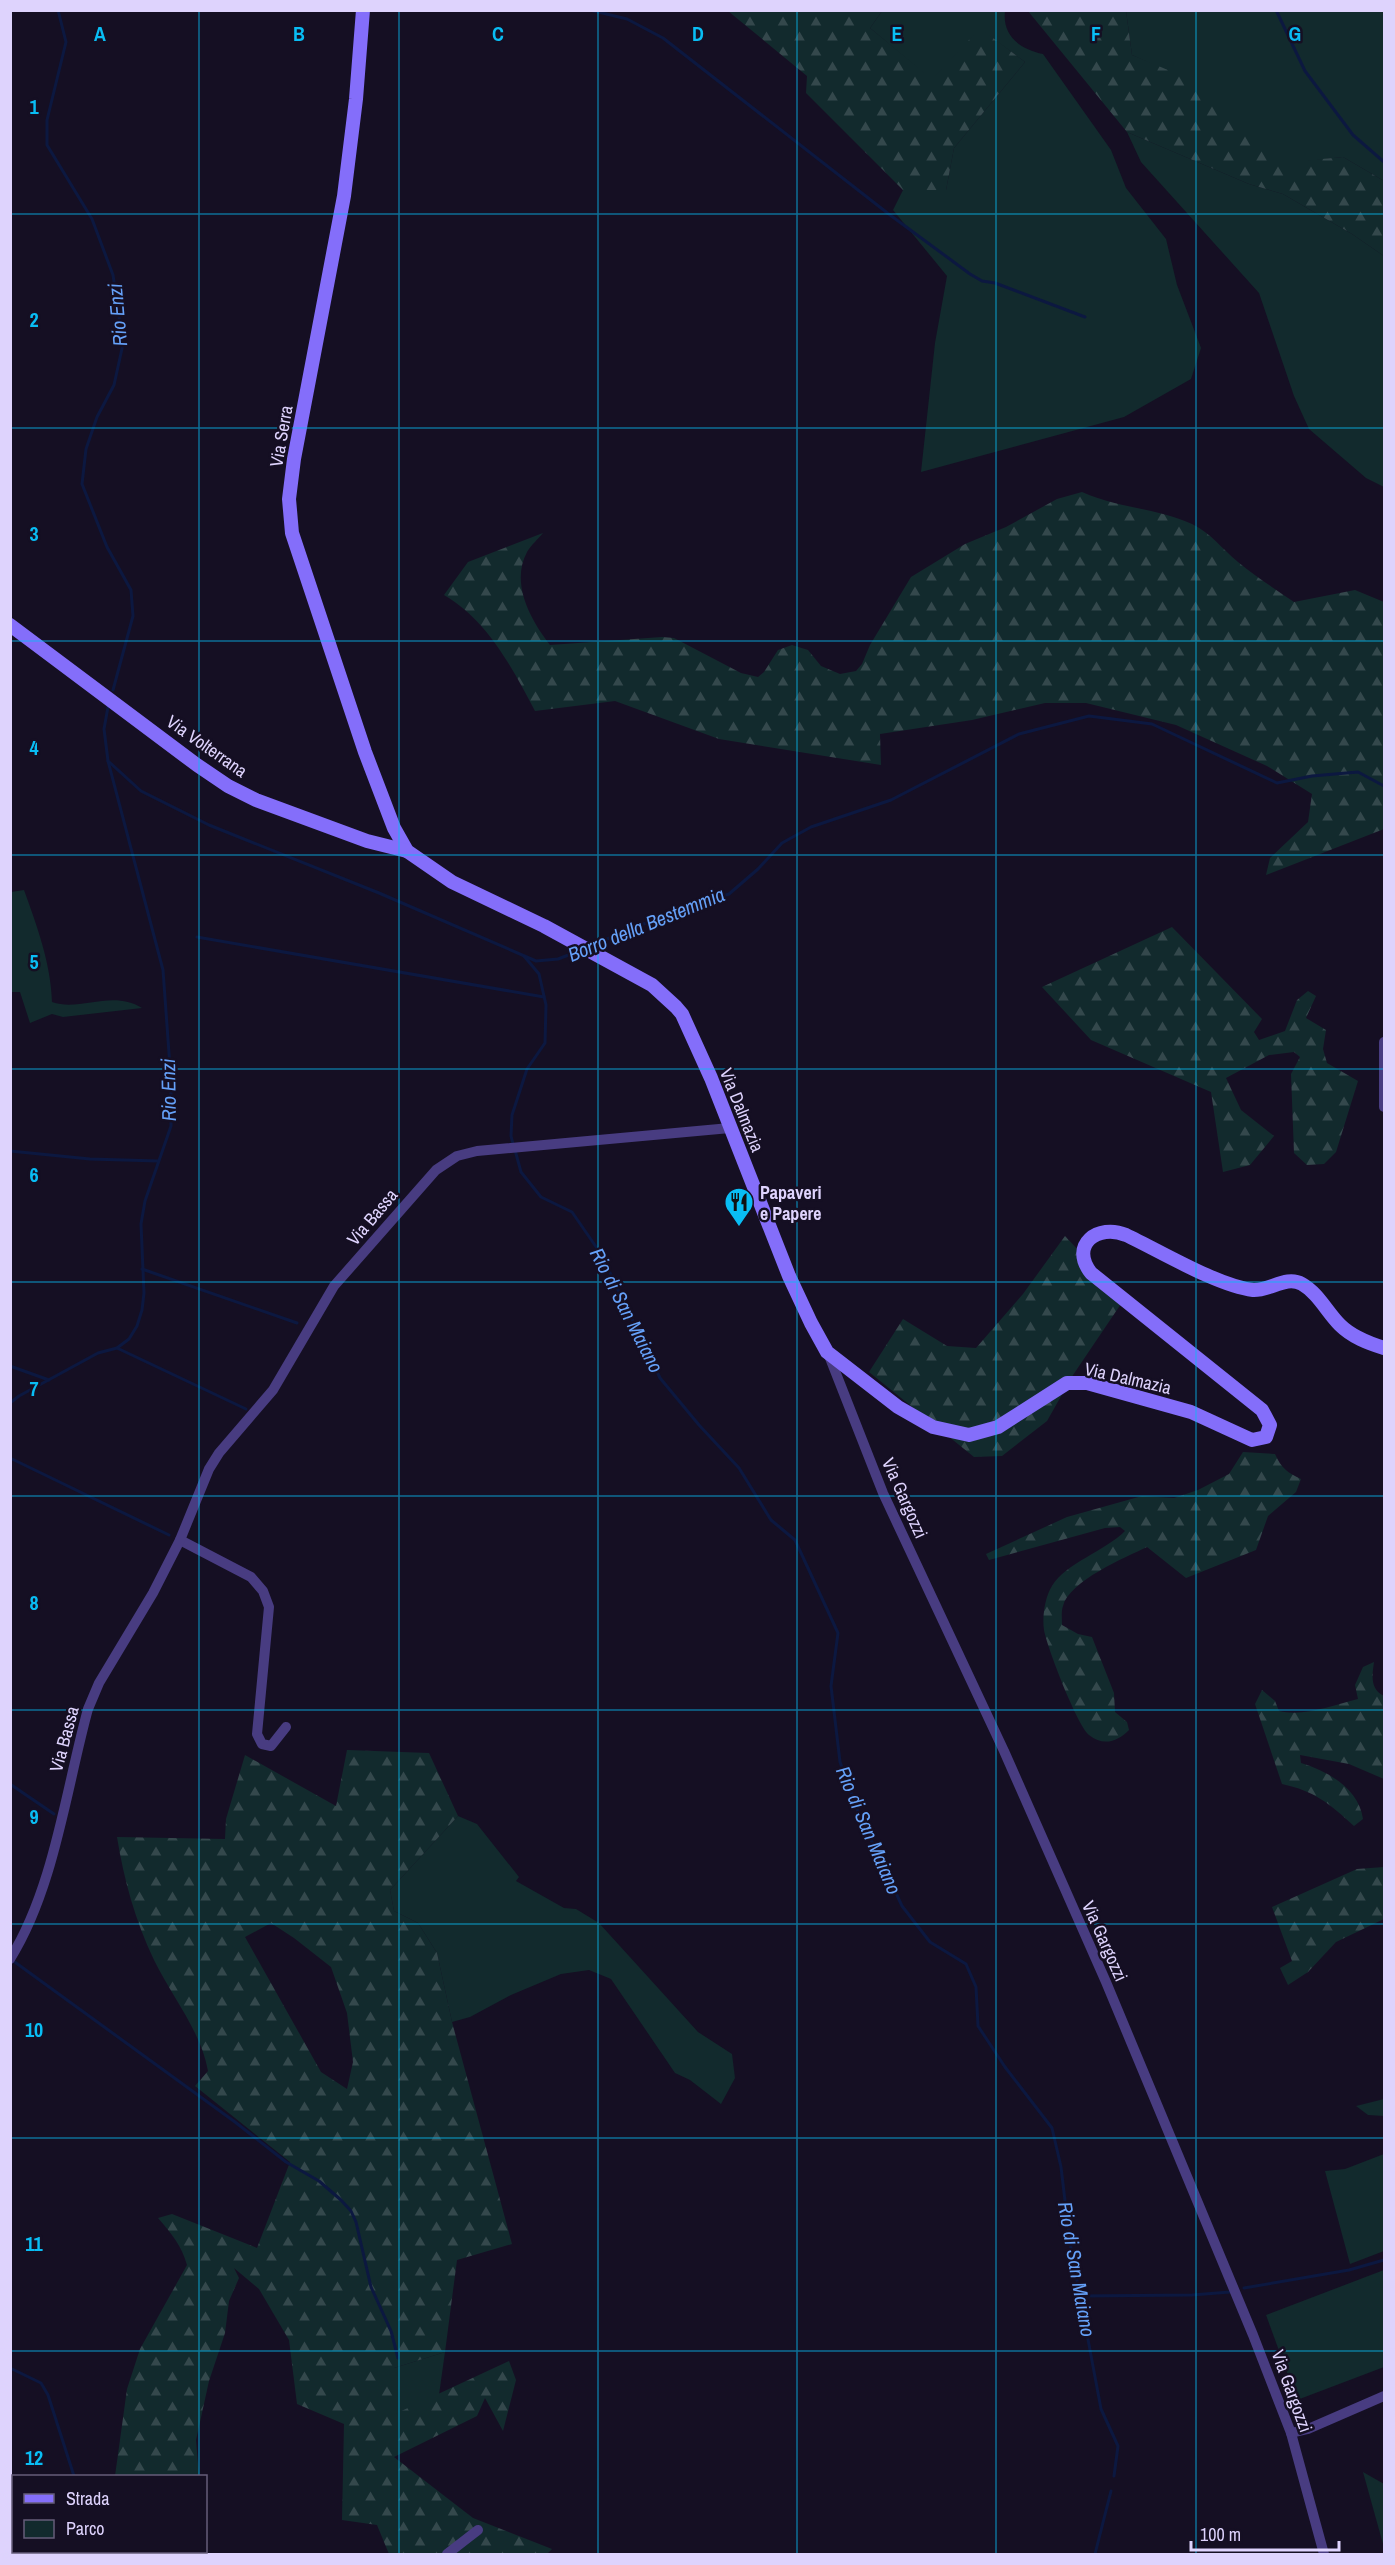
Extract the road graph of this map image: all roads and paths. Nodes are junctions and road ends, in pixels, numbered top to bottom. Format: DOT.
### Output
graph roads {
  1 [pos="363,10"];
  2 [pos="10,625"];
  3 [pos="407,851"];
  4 [pos="1384,1042"];
  5 [pos="1384,1107"];
  6 [pos="730,1128"];
  7 [pos="1384,1348"];
  8 [pos="827,1352"];
  9 [pos="180,1540"];
  10 [pos="286,1727"];
  11 [pos="12,1957"];
  12 [pos="1384,2396"];
  13 [pos="1291,2433"];
  14 [pos="478,2530"];
  15 [pos="447,2554"];
  16 [pos="1324,2554"];
  1 -- 3 [label="main road, Via Serra"];
  2 -- 3 [label="main road, Via Volterrana"];
  3 -- 6 [label="main road, Via Dalmazia"];
  4 -- 5 [label="street"];
  6 -- 8 [label="main road, Via Dalmazia"];
  6 -- 9 [label="street, Via Bassa"];
  7 -- 8 [label="main road, Via Dalmazia"];
  8 -- 13 [label="street, Via Gargozzi"];
  9 -- 10 [label="street"];
  9 -- 11 [label="street, Via Bassa"];
  12 -- 13 [label="street"];
  13 -- 16 [label="street, Via Gargozzi"];
  14 -- 15 [label="street"];
}
